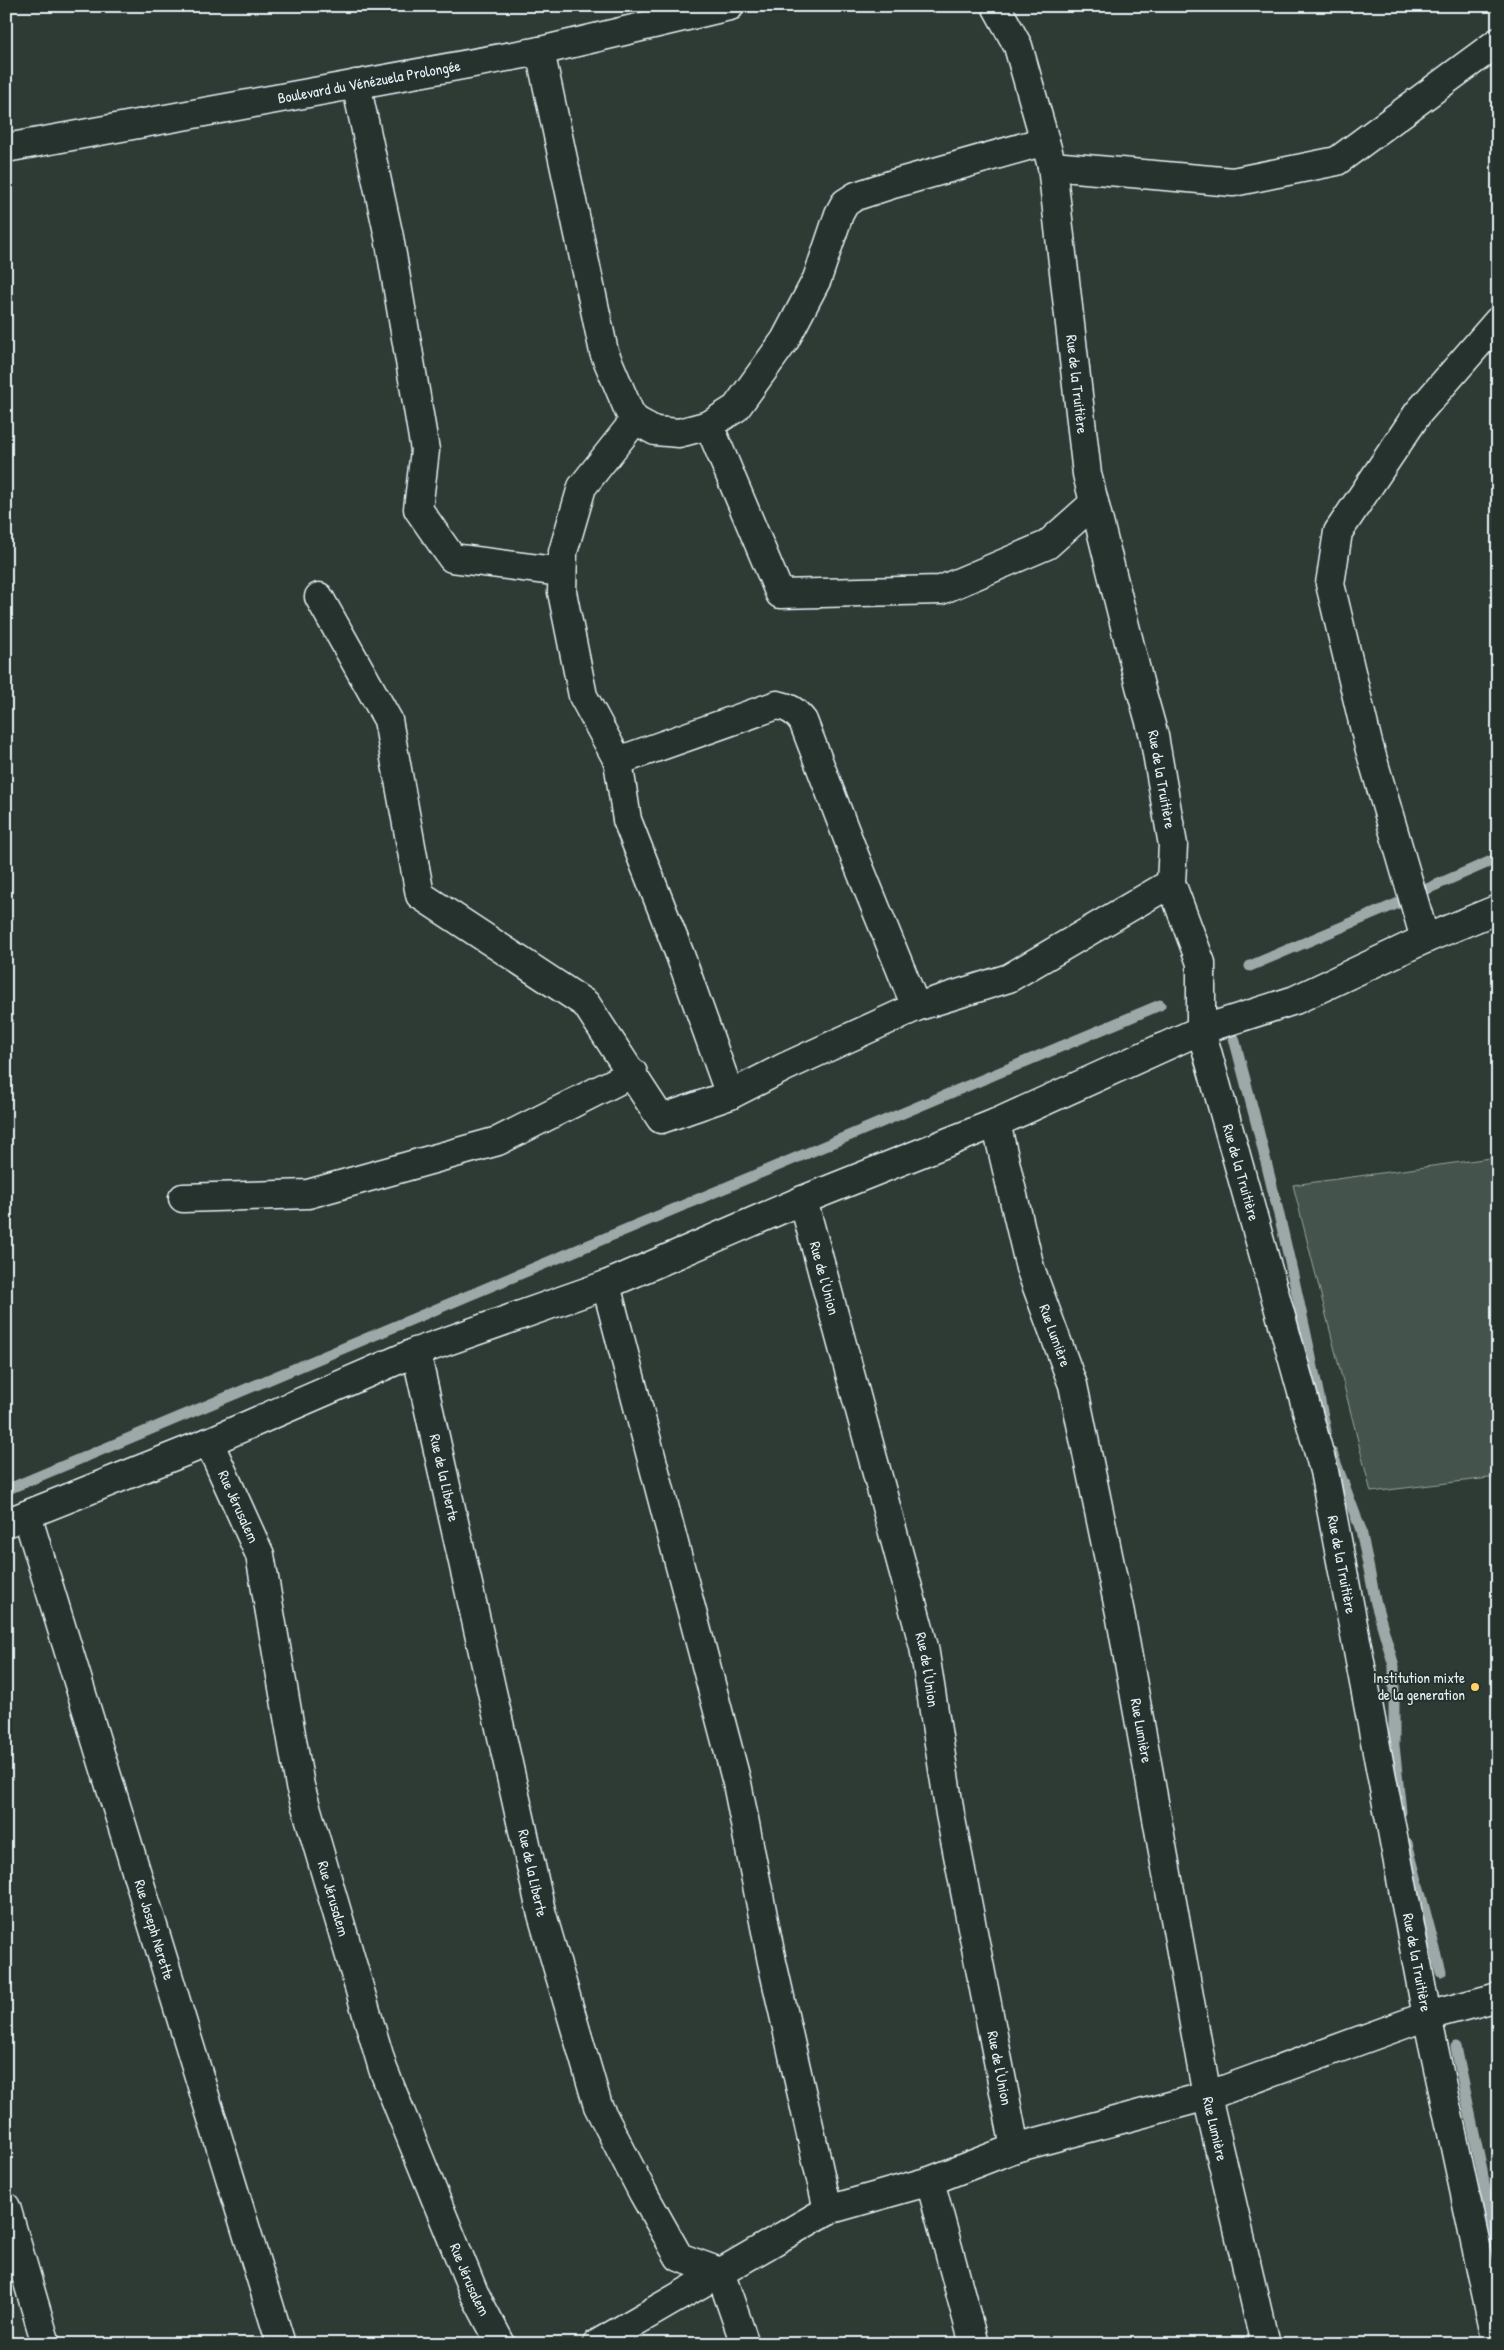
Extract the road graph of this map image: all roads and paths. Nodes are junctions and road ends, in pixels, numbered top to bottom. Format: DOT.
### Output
graph roads {
  1 [pos="730,6"];
  2 [pos="996,6"];
  3 [pos="1498,42"];
  4 [pos="540,51"];
  5 [pos="356,84"];
  6 [pos="6,148"];
  7 [pos="1048,154"];
  8 [pos="1498,321"];
  9 [pos="635,420"];
  10 [pos="709,425"];
  11 [pos="1094,504"];
  12 [pos="562,572"];
  13 [pos="319,597"];
  14 [pos="618,762"];
  15 [pos="1171,883"];
  16 [pos="1498,909"];
  17 [pos="1425,939"];
  18 [pos="916,1006"];
  19 [pos="1201,1030"];
  20 [pos="633,1073"];
  21 [pos="730,1095"];
  22 [pos="996,1123"];
  23 [pos="183,1198"];
  24 [pos="803,1200"];
  25 [pos="606,1284"];
  26 [pos="416,1352"];
  27 [pos="209,1442"];
  28 [pos="16,1519"];
  29 [pos="1498,1997"];
  30 [pos="1427,2016"];
  31 [pos="1207,2096"];
  32 [pos="1015,2148"];
  33 [pos="930,2181"];
  34 [pos="6,2207"];
  35 [pos="828,2210"];
  36 [pos="720,2272"];
  37 [pos="46,2344"];
  38 [pos="281,2344"];
  39 [pos="501,2344"];
  40 [pos="597,2344"];
  41 [pos="745,2344"];
  42 [pos="974,2344"];
  43 [pos="1265,2344"];
  44 [pos="1497,2344"];
  1 -- 4 [label="street, Boulevard du Vénézuela Prolongée"];
  2 -- 7 [label="street, Rue de la Truitière"];
  3 -- 7 [label="street"];
  4 -- 5 [label="street, Boulevard du Vénézuela Prolongée"];
  4 -- 9 [label="street"];
  5 -- 6 [label="street, Boulevard du Vénézuela Prolongée"];
  5 -- 12 [label="street"];
  7 -- 10 [label="street"];
  7 -- 11 [label="street, Rue de la Truitière"];
  8 -- 17 [label="street"];
  9 -- 10 [label="street"];
  9 -- 12 [label="street"];
  10 -- 11 [label="street"];
  11 -- 15 [label="street, Rue de la Truitière"];
  12 -- 14 [label="street"];
  13 -- 20 [label="street"];
  14 -- 18 [label="street"];
  14 -- 21 [label="street"];
  15 -- 18 [label="street"];
  15 -- 19 [label="street, Rue de la Truitière"];
  16 -- 17 [label="street"];
  17 -- 19 [label="street"];
  18 -- 21 [label="street"];
  19 -- 22 [label="street"];
  19 -- 30 [label="street, Rue de la Truitière"];
  20 -- 21 [label="street"];
  20 -- 23 [label="street"];
  22 -- 24 [label="street"];
  22 -- 31 [label="street, Rue Lumière"];
  24 -- 25 [label="street"];
  24 -- 32 [label="street, Rue de l'Union"];
  25 -- 26 [label="street"];
  25 -- 35 [label="street"];
  26 -- 27 [label="street"];
  26 -- 36 [label="street, Rue de la Liberte"];
  27 -- 28 [label="street"];
  27 -- 39 [label="street, Rue Jérusalem"];
  28 -- 38 [label="street, Rue Joseph Nerette"];
  29 -- 30 [label="street"];
  30 -- 31 [label="street"];
  30 -- 44 [label="street, Rue de la Truitière"];
  31 -- 32 [label="street"];
  31 -- 43 [label="street, Rue Lumière"];
  32 -- 33 [label="street"];
  33 -- 35 [label="street"];
  33 -- 42 [label="street"];
  34 -- 37 [label="street"];
  35 -- 36 [label="street"];
  36 -- 40 [label="street"];
  36 -- 41 [label="street"];
}
